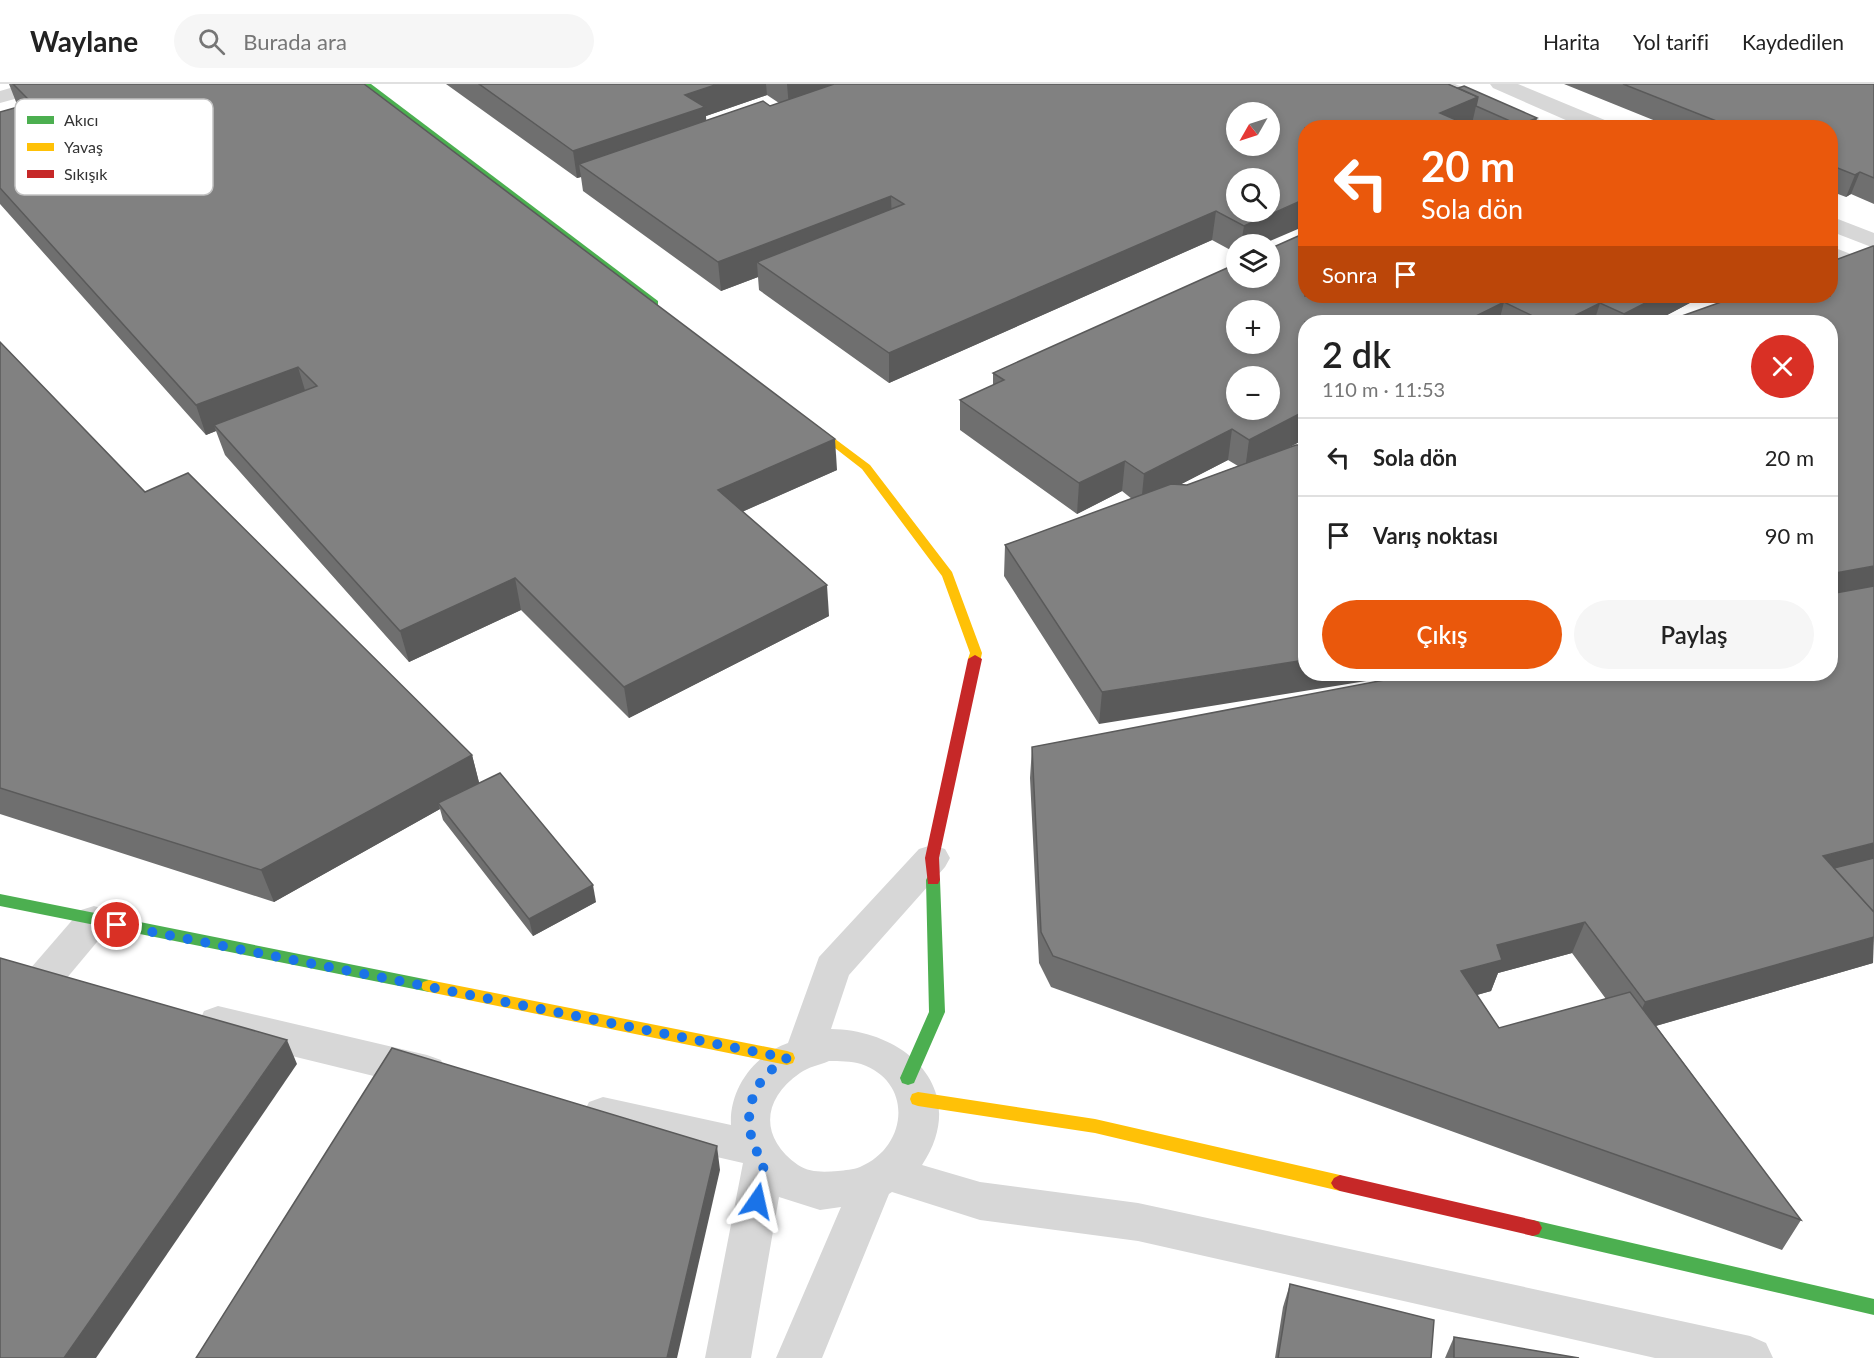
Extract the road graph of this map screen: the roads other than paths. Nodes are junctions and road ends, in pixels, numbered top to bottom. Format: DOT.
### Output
graph roads {
  1 [pos="48,84"];
  2 [pos="366,84"];
  3 [pos="1438,84"];
  4 [pos="1500,84"];
  5 [pos="0,97"];
  6 [pos="1521,120"];
  7 [pos="1585,120"];
  8 [pos="1838,226"];
  9 [pos="1874,241"];
  10 [pos="1838,256"];
  11 [pos="1874,272"];
  12 [pos="661,308"];
  13 [pos="792,409"];
  14 [pos="932,858"];
  15 [pos="0,900"];
  16 [pos="94,920"];
  17 [pos="44,981"];
  18 [pos="181,1013"];
  19 [pos="796,1054"];
  20 [pos="457,1079"];
  21 [pos="913,1088"];
  22 [pos="572,1107"];
  23 [pos="759,1156"];
  24 [pos="880,1178"];
  25 [pos="1874,1307"];
  26 [pos="728,1358"];
  27 [pos="799,1358"];
  28 [pos="1750,1358"];
  1 -- 5 [label="street"];
  2 -- 12 [label="street"];
  3 -- 6 [label="street"];
  4 -- 7 [label="street"];
  8 -- 9 [label="street"];
  10 -- 11 [label="street"];
  13 -- 14 [label="street"];
  14 -- 19 [label="street"];
  14 -- 21 [label="street"];
  15 -- 16 [label="street"];
  16 -- 17 [label="street"];
  16 -- 19 [label="street"];
  18 -- 20 [label="street"];
  19 -- 21 [label="street"];
  19 -- 23 [label="street"];
  21 -- 24 [label="street"];
  21 -- 25 [label="street"];
  22 -- 23 [label="street"];
  23 -- 24 [label="street"];
  23 -- 26 [label="street"];
  24 -- 27 [label="street"];
  24 -- 28 [label="street"];
}
